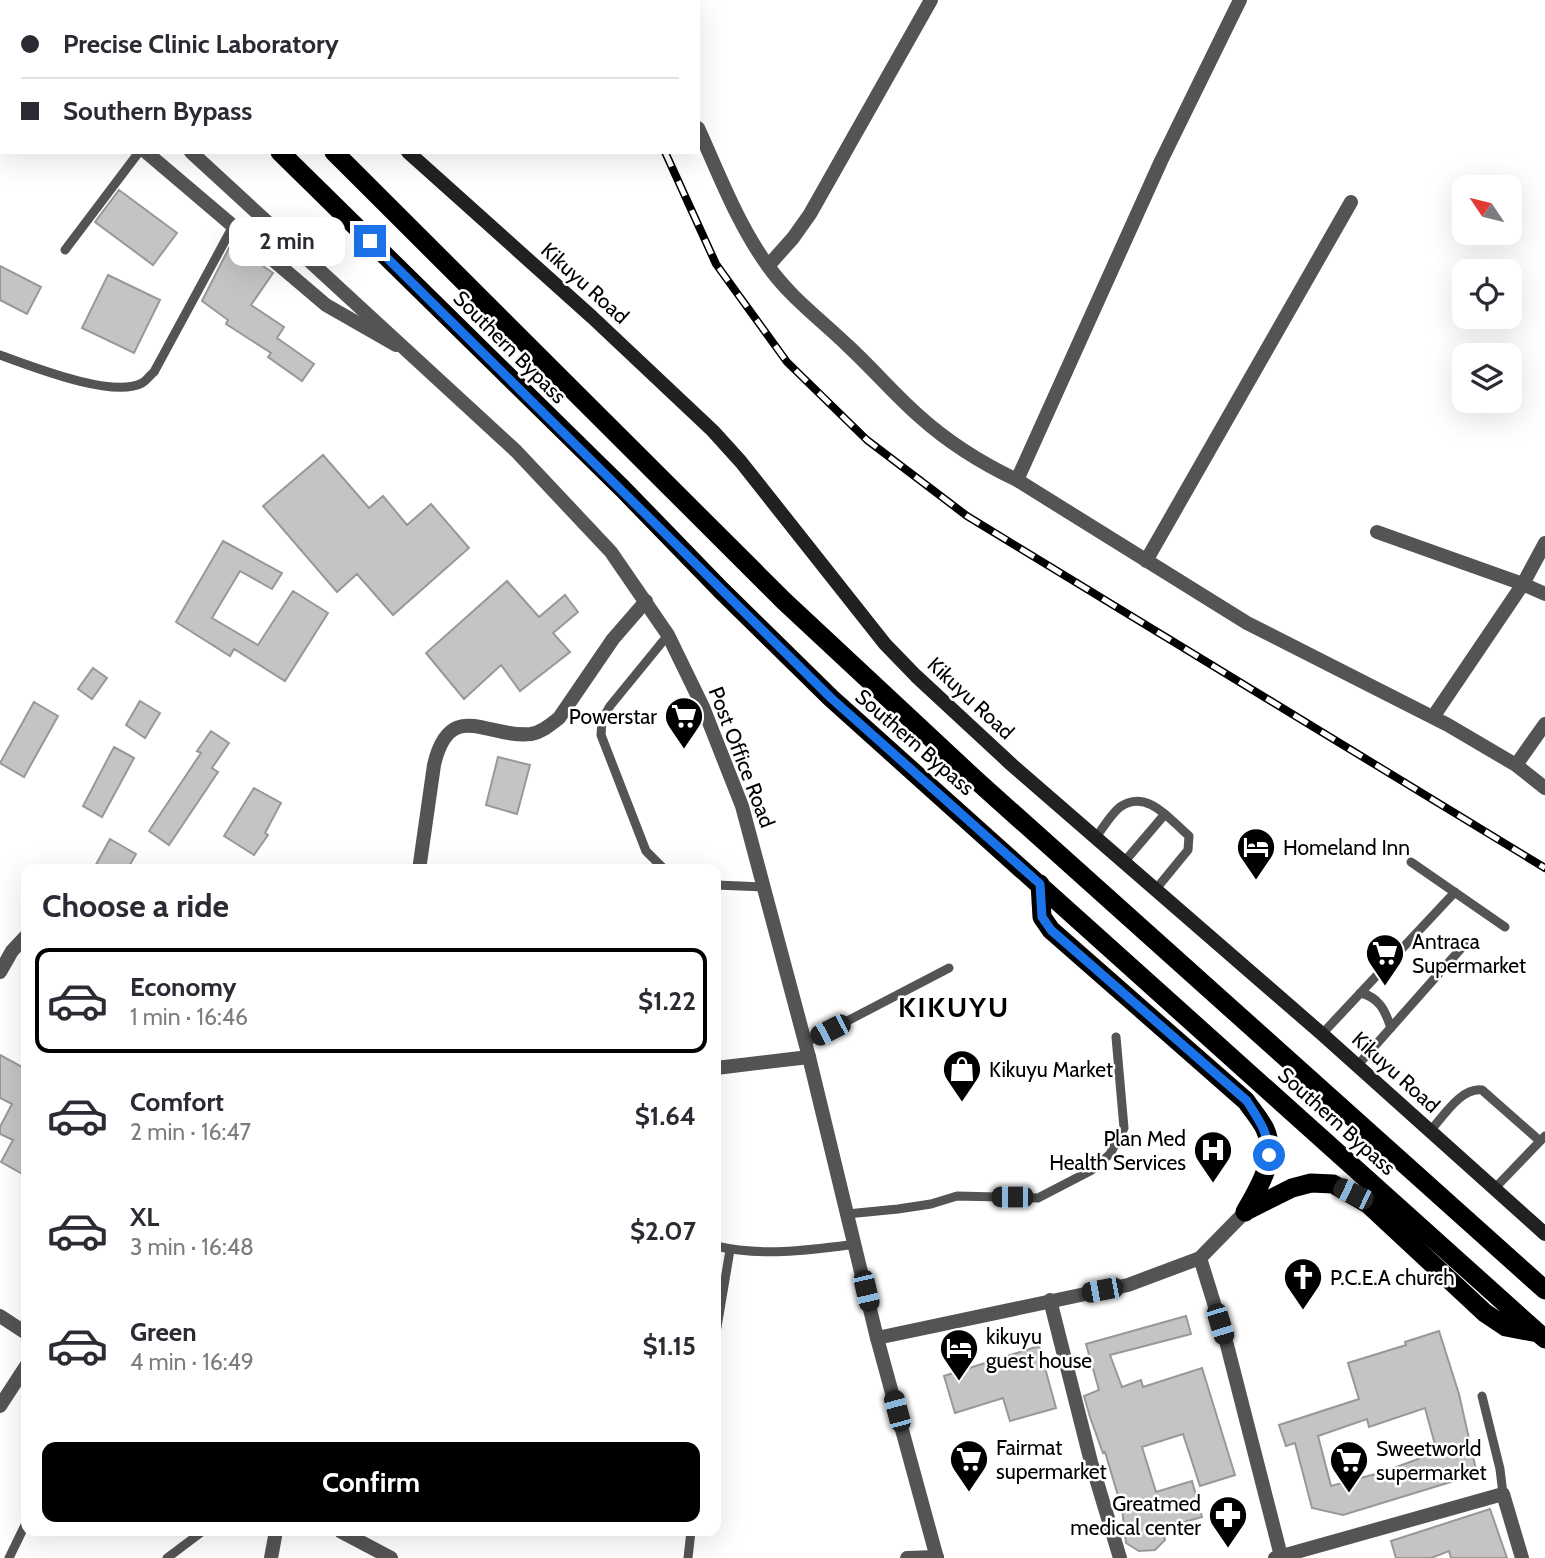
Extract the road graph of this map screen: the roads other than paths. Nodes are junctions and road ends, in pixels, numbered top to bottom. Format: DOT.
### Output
graph roads {
  1 [pos="931,0"];
  2 [pos="1240,0"];
  3 [pos="700,132"];
  4 [pos="137,154"];
  5 [pos="148,154"];
  6 [pos="193,154"];
  7 [pos="281,154"];
  8 [pos="336,154"];
  9 [pos="410,154"];
  10 [pos="1351,202"];
  11 [pos="233,226"];
  12 [pos="65,250"];
  13 [pos="768,266"];
  14 [pos="410,353"];
  15 [pos="0,355"];
  16 [pos="1017,480"];
  17 [pos="1377,532"];
  18 [pos="1545,543"];
  19 [pos="1146,561"];
  20 [pos="1523,584"];
  21 [pos="1545,594"];
  22 [pos="646,601"];
  23 [pos="668,635"];
  24 [pos="1433,717"];
  25 [pos="1545,724"];
  26 [pos="1516,765"];
  27 [pos="1545,788"];
  28 [pos="1165,814"];
  29 [pos="1096,837"];
  30 [pos="1125,862"];
  31 [pos="1411,862"];
  32 [pos="420,864"];
  33 [pos="659,864"];
  34 [pos="1040,884"];
  35 [pos="721,885"];
  36 [pos="765,887"];
  37 [pos="1156,889"];
  38 [pos="1455,892"];
  39 [pos="1505,926"];
  40 [pos="21,941"];
  41 [pos="1465,944"];
  42 [pos="949,968"];
  43 [pos="0,972"];
  44 [pos="1360,992"];
  45 [pos="1391,1028"];
  46 [pos="1322,1034"];
  47 [pos="1116,1037"];
  48 [pos="807,1050"];
  49 [pos="1357,1066"];
  50 [pos="721,1067"];
  51 [pos="1430,1131"];
  52 [pos="1542,1138"];
  53 [pos="1494,1188"];
  54 [pos="1245,1212"];
  55 [pos="847,1214"];
  56 [pos="1545,1234"];
  57 [pos="856,1244"];
  58 [pos="721,1247"];
  59 [pos="730,1250"];
  60 [pos="1200,1258"];
  61 [pos="1545,1290"];
  62 [pos="1050,1300"];
  63 [pos="721,1303"];
  64 [pos="0,1316"];
  65 [pos="21,1330"];
  66 [pos="1542,1336"];
  67 [pos="877,1338"];
  68 [pos="21,1374"];
  69 [pos="1482,1396"];
  70 [pos="0,1406"];
  71 [pos="1503,1494"];
  72 [pos="21,1533"];
  73 [pos="196,1536"];
  74 [pos="275,1536"];
  75 [pos="349,1536"];
  76 [pos="690,1536"];
  77 [pos="1278,1557"];
  78 [pos="9,1558"];
  79 [pos="167,1558"];
  80 [pos="271,1558"];
  81 [pos="391,1558"];
  82 [pos="688,1558"];
  83 [pos="907,1558"];
  84 [pos="937,1558"];
  85 [pos="1120,1558"];
  86 [pos="1522,1558"];
  1 -- 13 [label="street"];
  2 -- 16 [label="street"];
  3 -- 13 [label="street"];
  4 -- 12 [label="lane"];
  5 -- 11 [label="street"];
  6 -- 14 [label="street, Post Office Road"];
  7 -- 34 [label="highway, Southern Bypass"];
  8 -- 61 [label="highway, Southern Bypass"];
  9 -- 29 [label="main road, Kikuyu Road"];
  10 -- 19 [label="street"];
  11 -- 14 [label="street"];
  11 -- 15 [label="lane"];
  13 -- 16 [label="street"];
  14 -- 22 [label="street, Post Office Road"];
  16 -- 19 [label="street"];
  17 -- 20 [label="street"];
  18 -- 20 [label="street"];
  19 -- 24 [label="street"];
  20 -- 21 [label="street"];
  20 -- 24 [label="street"];
  22 -- 23 [label="street, Post Office Road"];
  22 -- 32 [label="street"];
  23 -- 33 [label="lane"];
  23 -- 36 [label="street, Post Office Road"];
  24 -- 26 [label="street"];
  25 -- 26 [label="street"];
  26 -- 27 [label="street"];
  28 -- 29 [label="lane"];
  28 -- 30 [label="lane"];
  28 -- 37 [label="lane"];
  29 -- 30 [label="main road, Kikuyu Road"];
  30 -- 37 [label="main road, Kikuyu Road"];
  31 -- 38 [label="lane"];
  34 -- 54 [label="highway"];
  34 -- 66 [label="highway, Southern Bypass"];
  35 -- 36 [label="lane"];
  36 -- 48 [label="street, Post Office Road"];
  37 -- 46 [label="main road, Kikuyu Road"];
  38 -- 39 [label="lane"];
  38 -- 44 [label="lane"];
  40 -- 43 [label="street"];
  41 -- 45 [label="lane"];
  42 -- 48 [label="lane"];
  44 -- 45 [label="lane"];
  44 -- 46 [label="lane"];
  45 -- 49 [label="lane"];
  46 -- 49 [label="main road, Kikuyu Road"];
  47 -- 55 [label="lane"];
  48 -- 50 [label="street"];
  48 -- 55 [label="street, Post Office Road"];
  49 -- 51 [label="main road, Kikuyu Road"];
  51 -- 52 [label="lane"];
  51 -- 53 [label="main road, Kikuyu Road"];
  52 -- 53 [label="lane"];
  53 -- 56 [label="main road, Kikuyu Road"];
  54 -- 60 [label="street"];
  54 -- 66 [label="highway"];
  55 -- 57 [label="street, Post Office Road"];
  57 -- 59 [label="lane"];
  57 -- 67 [label="street, Post Office Road"];
  58 -- 59 [label="lane"];
  59 -- 63 [label="lane"];
  60 -- 62 [label="street"];
  60 -- 77 [label="street"];
  62 -- 67 [label="street"];
  62 -- 85 [label="street"];
  64 -- 65 [label="street"];
  67 -- 84 [label="street, Post Office Road"];
  68 -- 70 [label="street"];
  69 -- 71 [label="lane"];
  71 -- 77 [label="street"];
  71 -- 86 [label="street"];
  72 -- 78 [label="lane"];
  73 -- 79 [label="lane"];
  74 -- 80 [label="street"];
  75 -- 81 [label="street"];
  76 -- 82 [label="lane"];
  83 -- 84 [label="street"];
}
